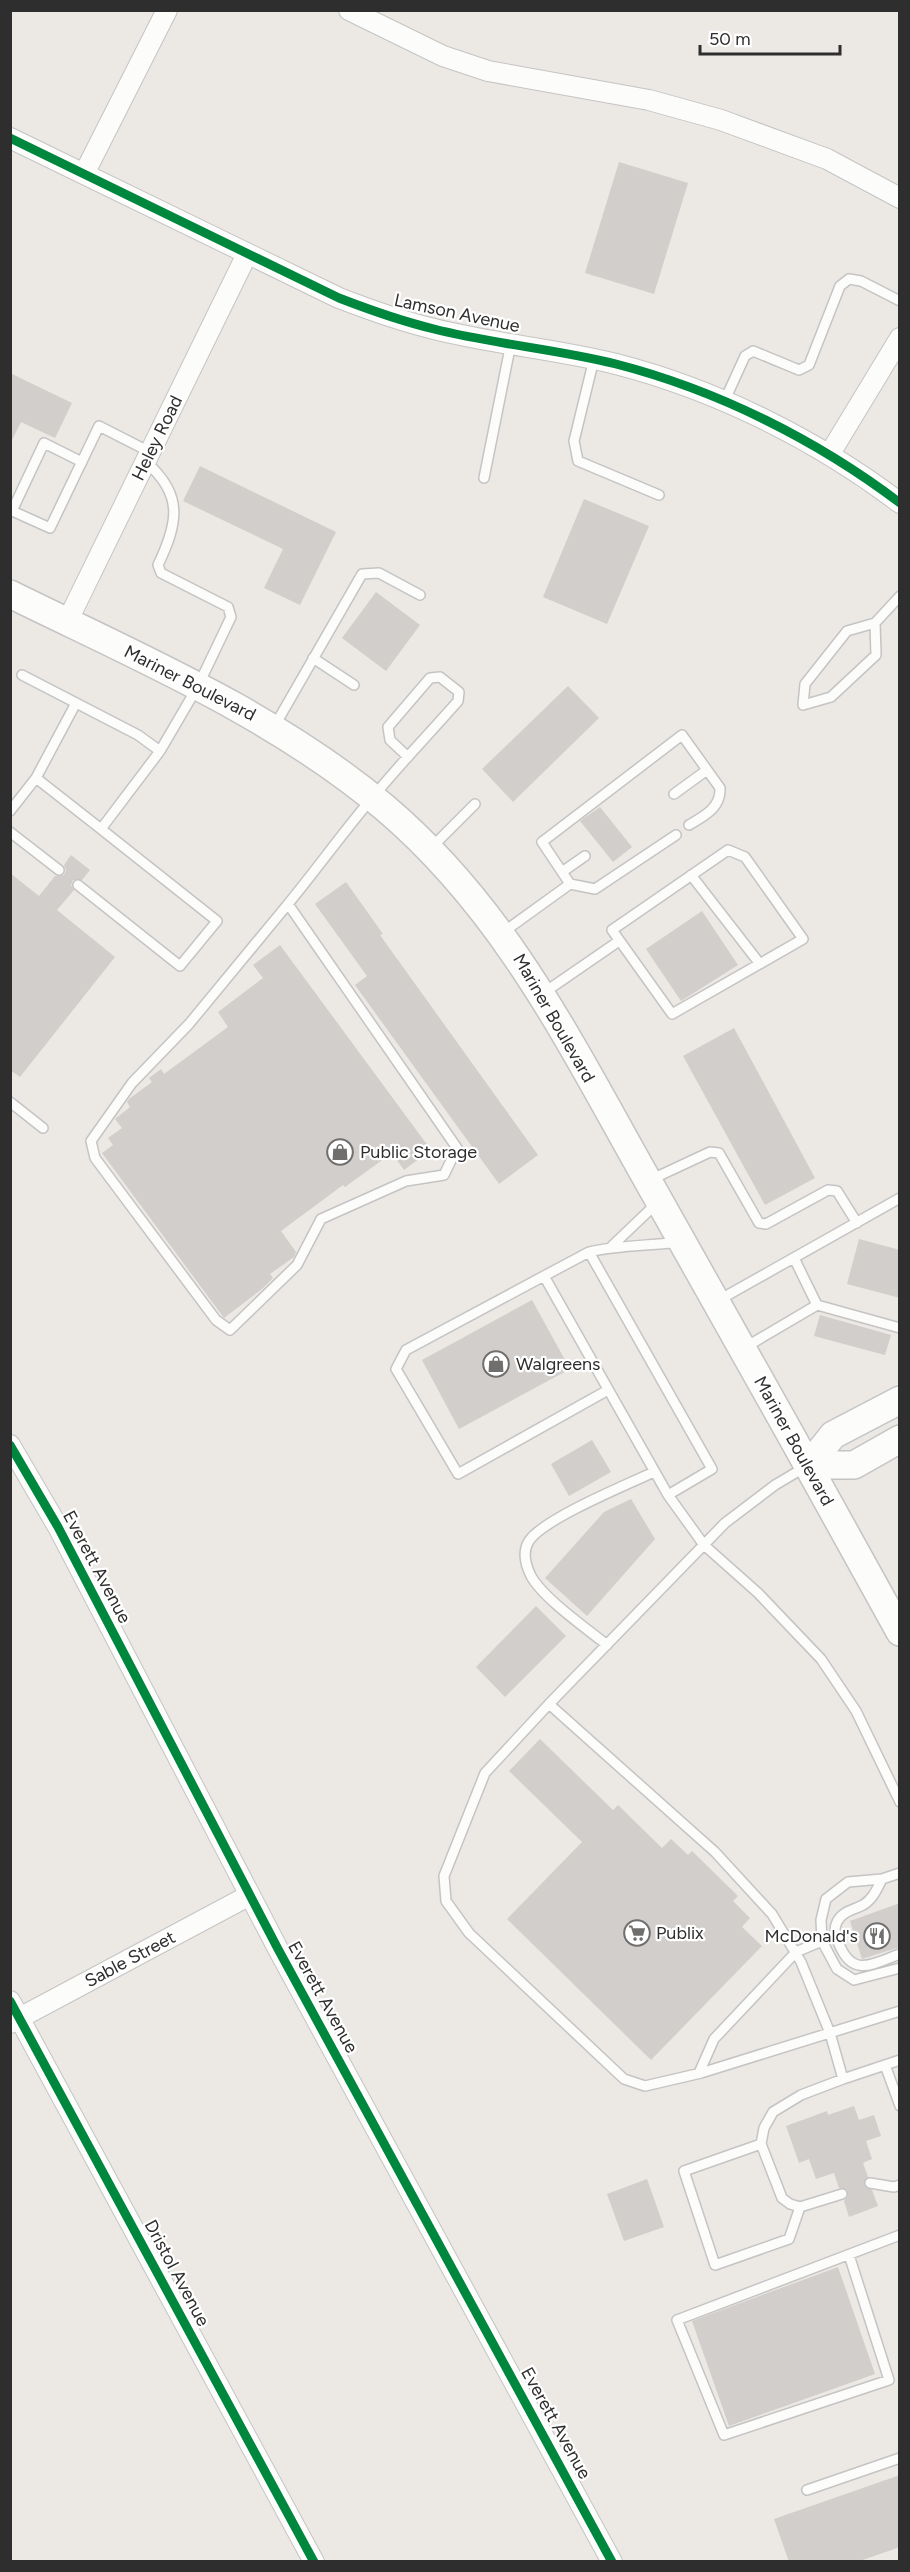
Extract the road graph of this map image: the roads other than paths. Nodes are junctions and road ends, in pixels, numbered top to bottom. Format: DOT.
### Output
graph roads {
  1 [pos="167,10"];
  2 [pos="349,10"];
  3 [pos="10,138"];
  4 [pos="84,174"];
  5 [pos="900,198"];
  6 [pos="247,254"];
  7 [pos="900,301"];
  8 [pos="900,338"];
  9 [pos="511,343"];
  10 [pos="594,359"];
  11 [pos="724,402"];
  12 [pos="829,455"];
  13 [pos="148,457"];
  14 [pos="82,462"];
  15 [pos="484,478"];
  16 [pos="659,495"];
  17 [pos="900,503"];
  18 [pos="11,510"];
  19 [pos="10,594"];
  20 [pos="420,595"];
  21 [pos="900,596"];
  22 [pos="67,622"];
  23 [pos="875,623"];
  24 [pos="313,658"];
  25 [pos="22,675"];
  26 [pos="354,685"];
  27 [pos="198,686"];
  28 [pos="76,703"];
  29 [pos="274,727"];
  30 [pos="160,751"];
  31 [pos="408,757"];
  32 [pos="707,770"];
  33 [pos="36,778"];
  34 [pos="674,794"];
  35 [pos="372,797"];
  36 [pos="475,804"];
  37 [pos="10,811"];
  38 [pos="689,825"];
  39 [pos="101,829"];
  40 [pos="10,832"];
  41 [pos="676,835"];
  42 [pos="429,849"];
  43 [pos="585,856"];
  44 [pos="59,870"];
  45 [pos="562,872"];
  46 [pos="691,875"];
  47 [pos="570,884"];
  48 [pos="78,885"];
  49 [pos="288,904"];
  50 [pos="502,934"];
  51 [pos="619,941"];
  52 [pos="760,963"];
  53 [pos="542,994"];
  54 [pos="10,1102"];
  55 [pos="43,1128"];
  56 [pos="653,1191"];
  57 [pos="900,1198"];
  58 [pos="857,1223"];
  59 [pos="682,1242"];
  60 [pos="612,1246"];
  61 [pos="589,1252"];
  62 [pos="794,1258"];
  63 [pos="544,1276"];
  64 [pos="716,1302"];
  65 [pos="817,1305"];
  66 [pos="900,1328"];
  67 [pos="743,1349"];
  68 [pos="608,1390"];
  69 [pos="900,1400"];
  70 [pos="900,1439"];
  71 [pos="10,1445"];
  72 [pos="809,1465"];
  73 [pos="654,1472"];
  74 [pos="668,1495"];
  75 [pos="704,1545"];
  76 [pos="900,1632"];
  77 [pos="606,1645"];
  78 [pos="549,1704"];
  79 [pos="900,1802"];
  80 [pos="900,1874"];
  81 [pos="882,1879"];
  82 [pos="250,1895"];
  83 [pos="822,1941"];
  84 [pos="796,1952"];
  85 [pos="900,1954"];
  86 [pos="900,1968"];
  87 [pos="900,2011"];
  88 [pos="14,2014"];
  89 [pos="830,2033"];
  90 [pos="900,2060"];
  91 [pos="885,2065"];
  92 [pos="699,2073"];
  93 [pos="843,2079"];
  94 [pos="900,2106"];
  95 [pos="761,2144"];
  96 [pos="870,2183"];
  97 [pos="900,2185"];
  98 [pos="842,2194"];
  99 [pos="800,2206"];
  100 [pos="900,2235"];
  101 [pos="849,2255"];
  102 [pos="900,2458"];
  103 [pos="807,2490"];
  104 [pos="314,2562"];
  105 [pos="612,2562"];
  1 -- 4 [label="street"];
  2 -- 5 [label="street"];
  3 -- 4 [label="street, Lamson Avenue"];
  4 -- 6 [label="street, Lamson Avenue"];
  6 -- 9 [label="street, Lamson Avenue"];
  6 -- 13 [label="street, Heley Road"];
  7 -- 11 [label="lane"];
  8 -- 12 [label="street"];
  9 -- 10 [label="street, Lamson Avenue"];
  9 -- 15 [label="lane"];
  10 -- 11 [label="street, Lamson Avenue"];
  10 -- 16 [label="lane"];
  11 -- 12 [label="street, Lamson Avenue"];
  12 -- 17 [label="street, Lamson Avenue"];
  13 -- 14 [label="lane"];
  13 -- 22 [label="street, Heley Road"];
  13 -- 27 [label="lane"];
  14 -- 18 [label="lane"];
  14 -- 18 [label="lane"];
  19 -- 22 [label="main road, Mariner Boulevard"];
  20 -- 24 [label="lane"];
  21 -- 23 [label="lane"];
  22 -- 27 [label="main road, Mariner Boulevard"];
  23 -- 23 [label="lane"];
  24 -- 26 [label="lane"];
  24 -- 29 [label="lane"];
  25 -- 28 [label="lane"];
  27 -- 29 [label="main road, Mariner Boulevard"];
  27 -- 30 [label="lane"];
  28 -- 30 [label="lane"];
  28 -- 33 [label="lane"];
  29 -- 35 [label="main road, Mariner Boulevard"];
  30 -- 39 [label="lane"];
  31 -- 31 [label="lane"];
  31 -- 35 [label="lane"];
  32 -- 34 [label="lane"];
  32 -- 38 [label="lane"];
  32 -- 45 [label="lane"];
  33 -- 37 [label="lane"];
  33 -- 39 [label="lane"];
  35 -- 42 [label="main road, Mariner Boulevard"];
  35 -- 49 [label="lane"];
  36 -- 42 [label="lane"];
  39 -- 48 [label="lane"];
  40 -- 44 [label="lane"];
  41 -- 47 [label="lane"];
  42 -- 50 [label="main road, Mariner Boulevard"];
  43 -- 45 [label="lane"];
  45 -- 47 [label="lane"];
  46 -- 51 [label="lane"];
  46 -- 52 [label="lane"];
  46 -- 52 [label="lane"];
  47 -- 50 [label="lane"];
  49 -- 49 [label="lane"];
  50 -- 53 [label="main road, Mariner Boulevard"];
  51 -- 52 [label="lane"];
  51 -- 53 [label="lane"];
  53 -- 56 [label="main road, Mariner Boulevard"];
  54 -- 55 [label="lane"];
  56 -- 58 [label="lane"];
  56 -- 59 [label="main road, Mariner Boulevard"];
  56 -- 60 [label="lane"];
  57 -- 58 [label="lane"];
  58 -- 62 [label="lane"];
  59 -- 60 [label="lane"];
  59 -- 64 [label="main road, Mariner Boulevard"];
  60 -- 61 [label="lane"];
  61 -- 63 [label="lane"];
  61 -- 74 [label="lane"];
  62 -- 64 [label="lane"];
  62 -- 65 [label="lane"];
  63 -- 68 [label="lane"];
  63 -- 68 [label="lane"];
  64 -- 67 [label="main road, Mariner Boulevard"];
  65 -- 66 [label="lane"];
  65 -- 67 [label="lane"];
  67 -- 72 [label="main road, Mariner Boulevard"];
  68 -- 73 [label="lane"];
  69 -- 72 [label="main road"];
  70 -- 72 [label="main road"];
  71 -- 82 [label="street, Everett Avenue"];
  72 -- 75 [label="lane"];
  72 -- 76 [label="main road, Mariner Boulevard"];
  73 -- 74 [label="lane"];
  73 -- 77 [label="lane"];
  74 -- 75 [label="lane"];
  75 -- 77 [label="lane"];
  75 -- 79 [label="lane"];
  77 -- 78 [label="lane"];
  78 -- 84 [label="lane"];
  78 -- 92 [label="lane"];
  80 -- 81 [label="lane"];
  81 -- 83 [label="lane"];
  81 -- 85 [label="lane"];
  82 -- 88 [label="street, Sable Street"];
  82 -- 105 [label="street, Everett Avenue"];
  83 -- 84 [label="lane"];
  83 -- 86 [label="lane"];
  84 -- 89 [label="lane"];
  84 -- 92 [label="lane"];
  87 -- 89 [label="lane"];
  88 -- 104 [label="street, Dristol Avenue"];
  89 -- 92 [label="lane"];
  89 -- 93 [label="lane"];
  90 -- 91 [label="lane"];
  91 -- 93 [label="lane"];
  91 -- 94 [label="lane"];
  93 -- 95 [label="lane"];
  95 -- 99 [label="lane"];
  95 -- 99 [label="lane"];
  96 -- 97 [label="lane"];
  98 -- 99 [label="lane"];
  100 -- 101 [label="lane"];
  101 -- 101 [label="lane"];
  102 -- 103 [label="lane"];
}
